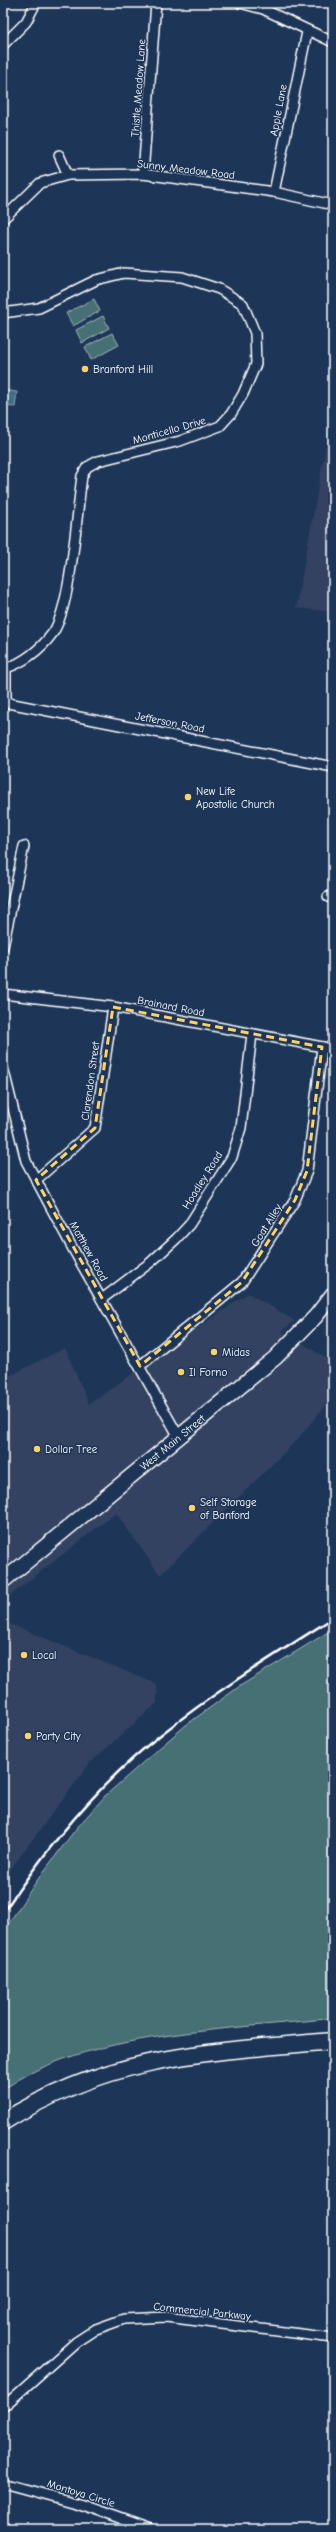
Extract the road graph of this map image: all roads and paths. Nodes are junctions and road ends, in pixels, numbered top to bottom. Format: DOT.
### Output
graph roads {
  1 [pos="36,3"];
  2 [pos="156,3"];
  3 [pos="240,3"];
  4 [pos="307,32"];
  5 [pos="333,42"];
  6 [pos="3,45"];
  7 [pos="59,155"];
  8 [pos="143,174"];
  9 [pos="68,175"];
  10 [pos="274,192"];
  11 [pos="333,205"];
  12 [pos="3,219"];
  13 [pos="3,313"];
  14 [pos="4,668"];
  15 [pos="5,702"];
  16 [pos="333,767"];
  17 [pos="24,846"];
  18 [pos="3,947"];
  19 [pos="3,994"];
  20 [pos="113,1007"];
  21 [pos="252,1034"];
  22 [pos="322,1047"];
  23 [pos="333,1049"];
  24 [pos="3,1067"];
  25 [pos="36,1180"];
  26 [pos="333,1294"];
  27 [pos="102,1300"];
  28 [pos="140,1366"];
  29 [pos="179,1436"];
  30 [pos="3,1581"];
  31 [pos="333,2034"];
  32 [pos="333,2041"];
  33 [pos="3,2113"];
  34 [pos="3,2122"];
  35 [pos="333,2338"];
  36 [pos="3,2407"];
  37 [pos="3,2483"];
  38 [pos="151,2529"];
  1 -- 6 [label="street"];
  2 -- 8 [label="street, Thistle Meadow Lane"];
  3 -- 4 [label="street"];
  4 -- 5 [label="street"];
  4 -- 10 [label="street, Apple Lane"];
  7 -- 9 [label="street"];
  8 -- 9 [label="street, Sunny Meadow Road"];
  8 -- 10 [label="street, Sunny Meadow Road"];
  9 -- 12 [label="street, Sunny Meadow Road"];
  10 -- 11 [label="street, Sunny Meadow Road"];
  13 -- 14 [label="street, Monticello Drive"];
  14 -- 15 [label="street, Monticello Drive"];
  15 -- 16 [label="street, Jefferson Road"];
  17 -- 18 [label="street"];
  19 -- 20 [label="street, Brainard Road"];
  20 -- 21 [label="street, Brainard Road"];
  20 -- 25 [label="street, Clarendon Street"];
  21 -- 22 [label="street, Brainard Road"];
  21 -- 27 [label="street, Hoadley Road"];
  22 -- 23 [label="street, Brainard Road"];
  22 -- 28 [label="street, Goat Alley"];
  24 -- 25 [label="street, Matthew Road"];
  25 -- 27 [label="street, Matthew Road"];
  26 -- 29 [label="main road, West Main Street"];
  27 -- 28 [label="street, Matthew Road"];
  28 -- 29 [label="street, Matthew Road"];
  29 -- 30 [label="main road, West Main Street"];
  31 -- 33 [label="highway"];
  32 -- 34 [label="highway"];
  35 -- 36 [label="street, Commercial Parkway"];
  37 -- 38 [label="street, Montoya Circle"];
}
